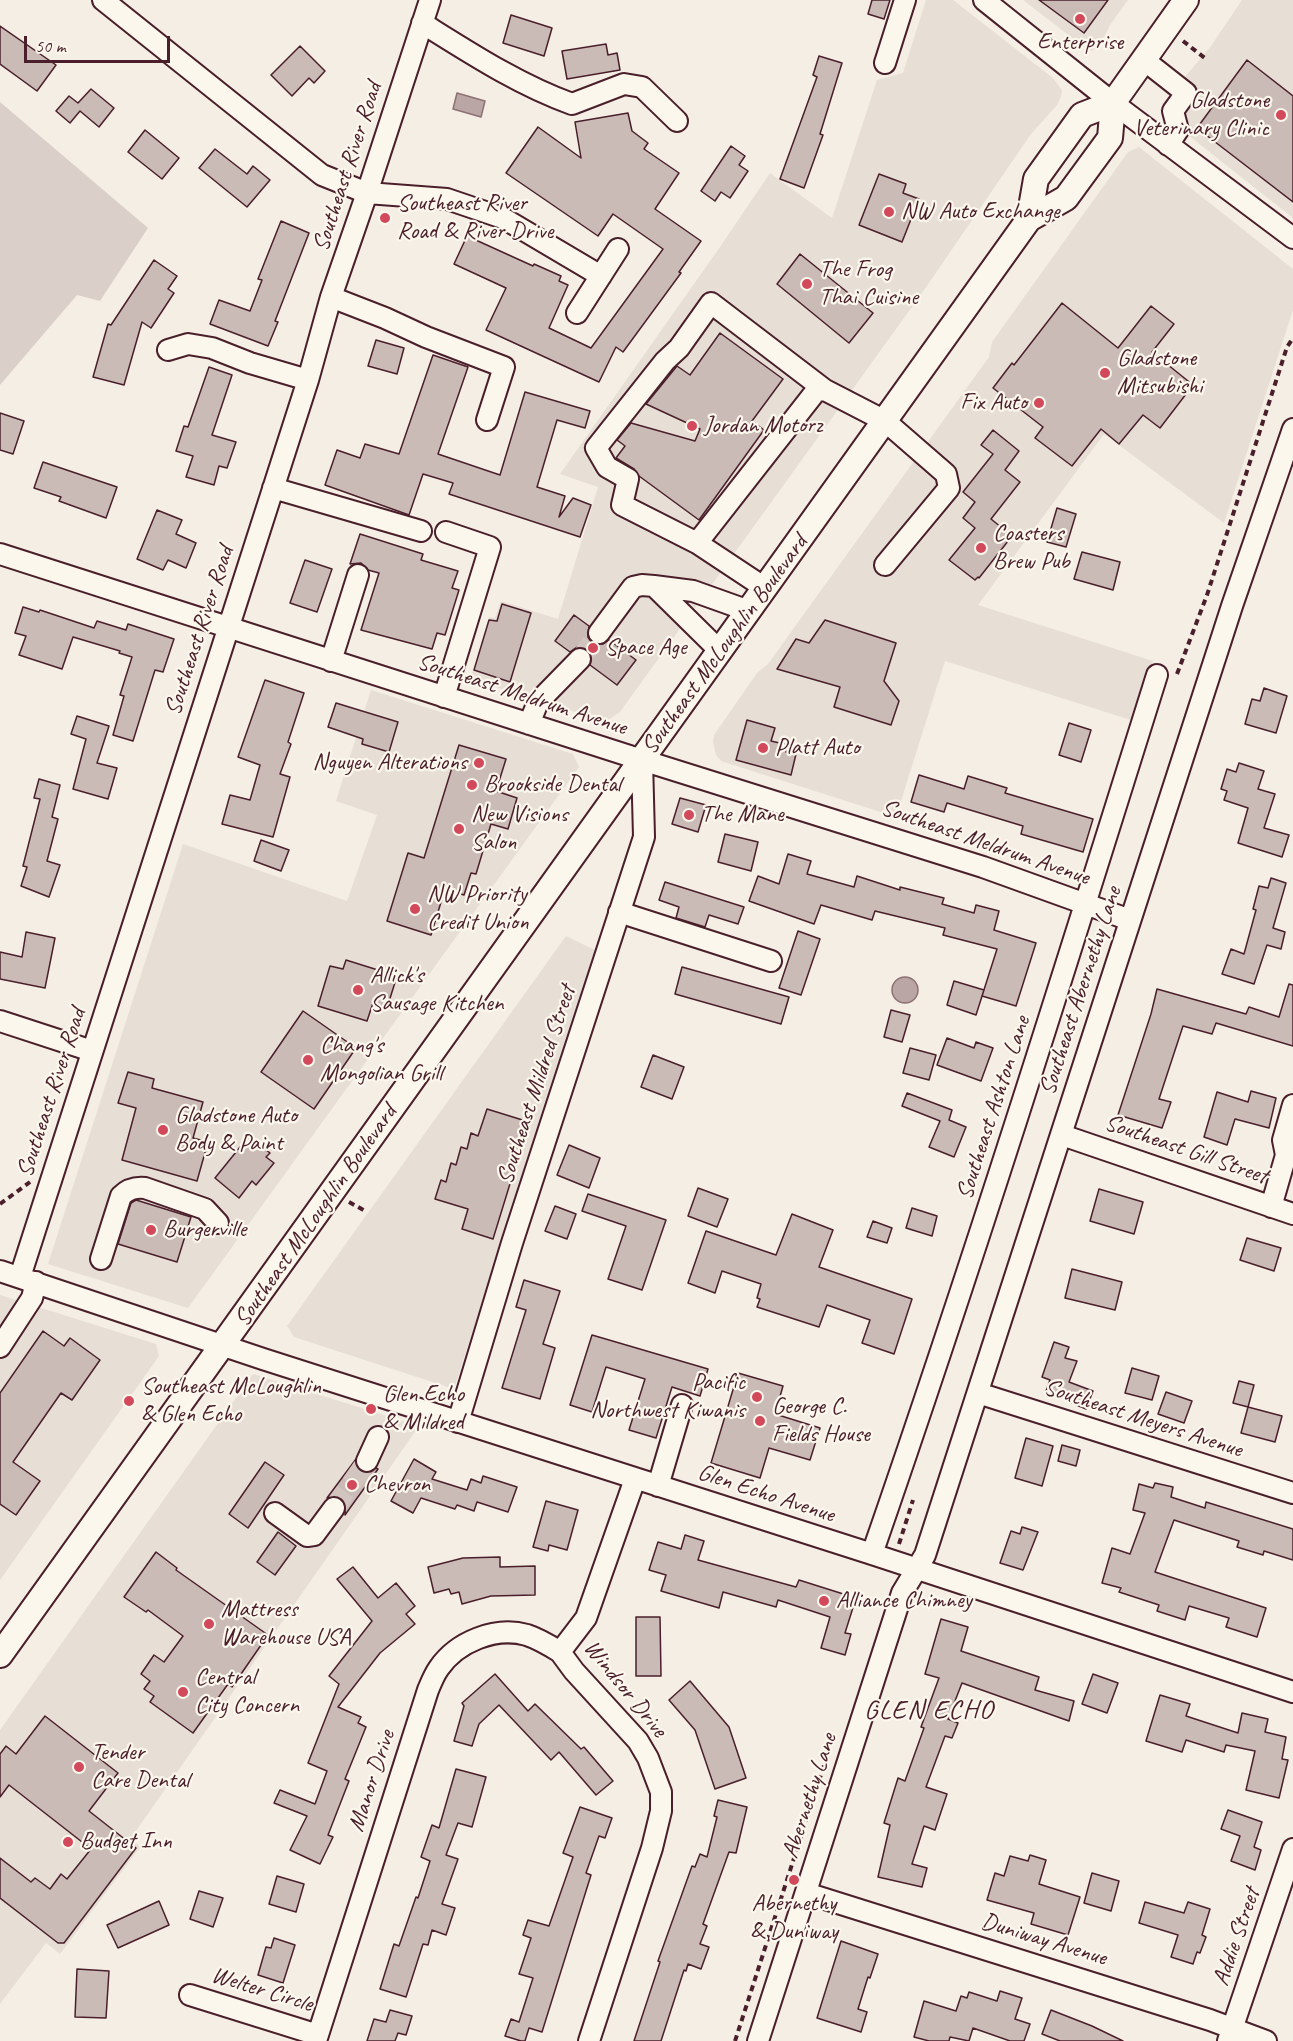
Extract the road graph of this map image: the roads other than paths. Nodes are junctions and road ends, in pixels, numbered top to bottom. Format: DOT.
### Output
graph roads {
  1 [pos="103,0"];
  2 [pos="429,0"];
  3 [pos="905,0"];
  4 [pos="984,0"];
  5 [pos="1186,0"];
  6 [pos="422,23"];
  7 [pos="1144,60"];
  8 [pos="885,63"];
  9 [pos="1113,103"];
  10 [pos="677,121"];
  11 [pos="1168,145"];
  12 [pos="368,193"];
  13 [pos="1029,219"];
  14 [pos="1293,238"];
  15 [pos="618,249"];
  16 [pos="601,276"];
  17 [pos="331,297"];
  18 [pos="577,313"];
  19 [pos="168,350"];
  20 [pos="308,380"];
  21 [pos="825,390"];
  22 [pos="487,420"];
  23 [pos="885,421"];
  24 [pos="1293,429"];
  25 [pos="273,488"];
  26 [pos="421,531"];
  27 [pos="446,531"];
  28 [pos="697,543"];
  29 [pos="0,554"];
  30 [pos="885,565"];
  31 [pos="358,575"];
  32 [pos="654,586"];
  33 [pos="765,588"];
  34 [pos="749,611"];
  35 [pos="228,627"];
  36 [pos="598,633"];
  37 [pos="720,651"];
  38 [pos="580,659"];
  39 [pos="331,661"];
  40 [pos="1165,680"];
  41 [pos="444,697"];
  42 [pos="529,724"];
  43 [pos="642,760"];
  44 [pos="1085,903"];
  45 [pos="619,912"];
  46 [pos="1130,920"];
  47 [pos="771,961"];
  48 [pos="0,1021"];
  49 [pos="92,1051"];
  50 [pos="1293,1105"];
  51 [pos="1062,1135"];
  52 [pos="1271,1207"];
  53 [pos="1293,1214"];
  54 [pos="218,1223"];
  55 [pos="101,1258"];
  56 [pos="0,1271"];
  57 [pos="28,1280"];
  58 [pos="223,1346"];
  59 [pos="0,1347"];
  60 [pos="978,1393"];
  61 [pos="682,1405"];
  62 [pos="458,1422"];
  63 [pos="378,1437"];
  64 [pos="367,1461"];
  65 [pos="635,1479"];
  66 [pos="658,1486"];
  67 [pos="1293,1493"];
  68 [pos="334,1508"];
  69 [pos="275,1513"];
  70 [pos="872,1554"];
  71 [pos="916,1569"];
  72 [pos="560,1652"];
  73 [pos="0,1655"];
  74 [pos="1293,1692"];
  75 [pos="1293,1849"];
  76 [pos="806,1893"];
  77 [pos="190,1995"];
  78 [pos="1230,2035"];
  79 [pos="317,2038"];
  80 [pos="589,2041"];
  81 [pos="758,2041"];
  82 [pos="1266,2041"];
  1 -- 12 [label="street"];
  2 -- 6 [label="street, Southeast River Road"];
  3 -- 8 [label="street"];
  4 -- 9 [label="street"];
  5 -- 7 [label="main road"];
  6 -- 10 [label="street"];
  6 -- 12 [label="street, Southeast River Road"];
  7 -- 9 [label="main road"];
  7 -- 11 [label="street"];
  9 -- 11 [label="street"];
  9 -- 13 [label="main road, Southeast McLoughlin Boulevard"];
  9 -- 13 [label="main road, Southeast McLoughlin Boulevard"];
  11 -- 14 [label="street"];
  12 -- 16 [label="street"];
  12 -- 17 [label="street, Southeast River Road"];
  13 -- 23 [label="main road, Southeast McLoughlin Boulevard"];
  15 -- 16 [label="street"];
  16 -- 18 [label="street"];
  17 -- 20 [label="street, Southeast River Road"];
  17 -- 22 [label="street"];
  19 -- 20 [label="street"];
  20 -- 25 [label="street, Southeast River Road"];
  21 -- 23 [label="street"];
  21 -- 28 [label="street"];
  21 -- 28 [label="street"];
  23 -- 30 [label="street"];
  23 -- 33 [label="main road, Southeast McLoughlin Boulevard"];
  24 -- 46 [label="street, Southeast Abernethy Lane"];
  25 -- 26 [label="street"];
  25 -- 35 [label="street, Southeast River Road"];
  27 -- 41 [label="street"];
  28 -- 33 [label="street"];
  29 -- 35 [label="street, Southeast Meldrum Avenue"];
  31 -- 39 [label="street"];
  32 -- 34 [label="street"];
  32 -- 36 [label="street"];
  32 -- 37 [label="street"];
  33 -- 34 [label="main road, Southeast McLoughlin Boulevard"];
  34 -- 37 [label="main road, Southeast McLoughlin Boulevard"];
  35 -- 39 [label="street, Southeast Meldrum Avenue"];
  35 -- 49 [label="street, Southeast River Road"];
  37 -- 43 [label="main road, Southeast McLoughlin Boulevard"];
  38 -- 42 [label="street"];
  39 -- 41 [label="street, Southeast Meldrum Avenue"];
  40 -- 44 [label="street, Southeast Ashton Lane"];
  41 -- 42 [label="street, Southeast Meldrum Avenue"];
  42 -- 43 [label="street, Southeast Meldrum Avenue"];
  43 -- 44 [label="street, Southeast Meldrum Avenue"];
  43 -- 45 [label="street, Southeast Mildred Street"];
  43 -- 58 [label="main road, Southeast McLoughlin Boulevard"];
  44 -- 46 [label="street, Southeast Meldrum Avenue"];
  44 -- 70 [label="street, Southeast Ashton Lane"];
  45 -- 47 [label="street"];
  45 -- 62 [label="street, Southeast Mildred Street"];
  46 -- 51 [label="street, Southeast Abernethy Lane"];
  48 -- 49 [label="street"];
  49 -- 57 [label="street, Southeast River Road"];
  50 -- 52 [label="street"];
  51 -- 52 [label="street, Southeast Gill Street"];
  51 -- 60 [label="street, Southeast Abernethy Lane"];
  52 -- 53 [label="street, Southeast Gill Street"];
  54 -- 55 [label="street"];
  56 -- 57 [label="street, Glen Echo Avenue"];
  57 -- 58 [label="street, Glen Echo Avenue"];
  57 -- 59 [label="street, Southeast River Road"];
  58 -- 62 [label="street, Glen Echo Avenue"];
  58 -- 73 [label="main road, Southeast McLoughlin Boulevard"];
  60 -- 67 [label="street, Southeast Meyers Avenue"];
  60 -- 71 [label="street, Southeast Abernethy Lane"];
  61 -- 66 [label="street"];
  62 -- 65 [label="street, Glen Echo Avenue"];
  63 -- 64 [label="street"];
  65 -- 66 [label="street, Glen Echo Avenue"];
  65 -- 72 [label="street, Windsor Drive"];
  66 -- 70 [label="street, Glen Echo Avenue"];
  68 -- 69 [label="street"];
  70 -- 71 [label="street, Glen Echo Avenue"];
  71 -- 74 [label="street, Glen Echo Avenue"];
  71 -- 76 [label="street, Abernethy Lane"];
  72 -- 79 [label="street, Manor Drive"];
  72 -- 80 [label="street, Windsor Drive"];
  75 -- 78 [label="street, Addie Street"];
  76 -- 78 [label="street, Duniway Avenue"];
  76 -- 81 [label="street, Abernethy Lane"];
  77 -- 79 [label="street, Welter Circle"];
  78 -- 82 [label="street, Duniway Avenue"];
}
